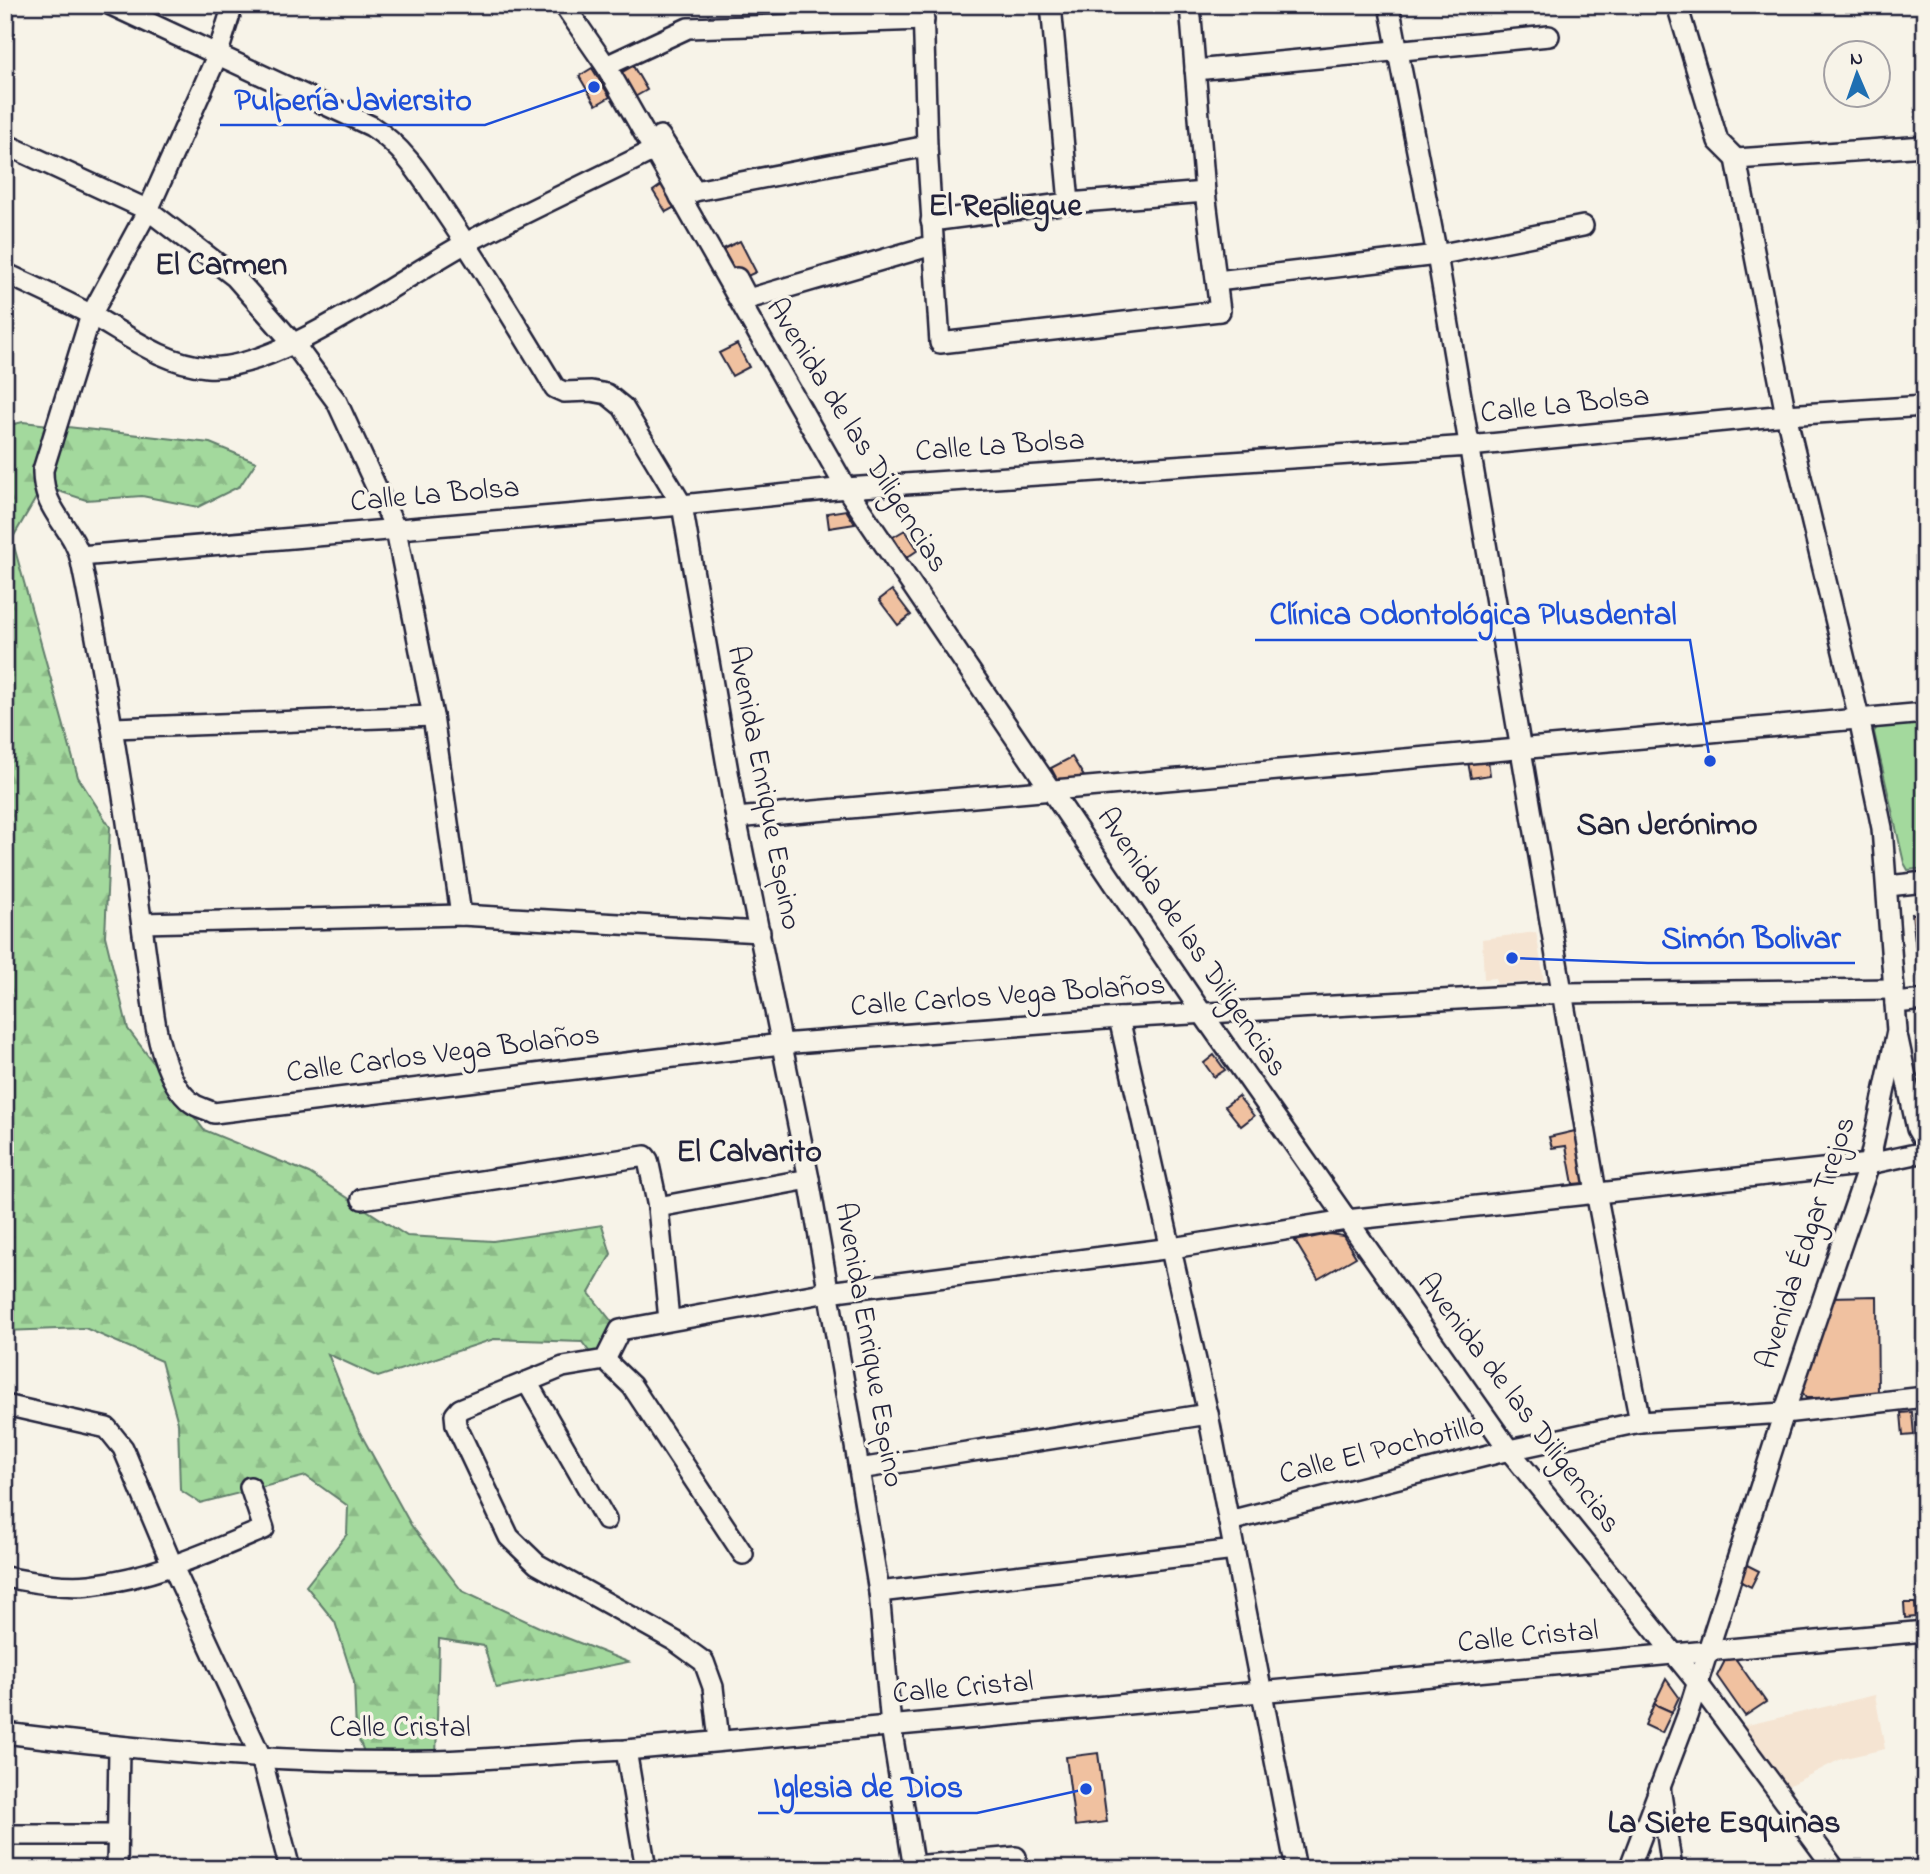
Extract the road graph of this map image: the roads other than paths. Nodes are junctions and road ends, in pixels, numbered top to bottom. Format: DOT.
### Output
graph roads {
  1 [pos="111,5"];
  2 [pos="233,5"];
  3 [pos="564,5"];
  4 [pos="1051,5"];
  5 [pos="1189,5"];
  6 [pos="1389,5"];
  7 [pos="1677,5"];
  8 [pos="924,12"];
  9 [pos="1549,36"];
  10 [pos="1397,53"];
  11 [pos="217,56"];
  12 [pos="606,66"];
  13 [pos="1195,70"];
  14 [pos="639,103"];
  15 [pos="5,144"];
  16 [pos="927,146"];
  17 [pos="1925,146"];
  18 [pos="654,150"];
  19 [pos="1736,159"];
  20 [pos="1206,192"];
  21 [pos="688,194"];
  22 [pos="1069,203"];
  23 [pos="148,211"];
  24 [pos="705,219"];
  25 [pos="931,221"];
  26 [pos="1583,226"];
  27 [pos="466,243"];
  28 [pos="933,245"];
  29 [pos="1437,255"];
  30 [pos="5,273"];
  31 [pos="1217,281"];
  32 [pos="91,315"];
  33 [pos="293,344"];
  34 [pos="1925,406"];
  35 [pos="1786,415"];
  36 [pos="1469,446"];
  37 [pos="846,488"];
  38 [pos="681,505"];
  39 [pos="396,530"];
  40 [pos="80,556"];
  41 [pos="1925,713"];
  42 [pos="433,716"];
  43 [pos="1859,718"];
  44 [pos="114,728"];
  45 [pos="1519,748"];
  46 [pos="1052,791"];
  47 [pos="736,818"];
  48 [pos="1925,882"];
  49 [pos="1888,886"];
  50 [pos="460,915"];
  51 [pos="142,923"];
  52 [pos="760,932"];
  53 [pos="1564,993"];
  54 [pos="1895,996"];
  55 [pos="1925,1000"];
  56 [pos="1202,1013"];
  57 [pos="1119,1018"];
  58 [pos="1897,1031"];
  59 [pos="781,1044"];
  60 [pos="1921,1136"];
  61 [pos="1925,1152"];
  62 [pos="1895,1158"];
  63 [pos="1869,1164"];
  64 [pos="809,1179"];
  65 [pos="1597,1192"];
  66 [pos="362,1199"];
  67 [pos="658,1207"];
  68 [pos="1346,1220"];
  69 [pos="1172,1248"];
  70 [pos="828,1292"];
  71 [pos="669,1320"];
  72 [pos="605,1360"];
  73 [pos="527,1382"];
  74 [pos="1925,1397"];
  75 [pos="5,1405"];
  76 [pos="1784,1413"];
  77 [pos="1208,1414"];
  78 [pos="1640,1422"];
  79 [pos="1509,1450"];
  80 [pos="859,1469"];
  81 [pos="250,1487"];
  82 [pos="606,1520"];
  83 [pos="1229,1521"];
  84 [pos="1235,1550"];
  85 [pos="743,1554"];
  86 [pos="173,1567"];
  87 [pos="5,1577"];
  88 [pos="879,1592"];
  89 [pos="1925,1631"];
  90 [pos="1705,1652"];
  91 [pos="1674,1655"];
  92 [pos="1696,1681"];
  93 [pos="1264,1691"];
  94 [pos="891,1726"];
  95 [pos="5,1733"];
  96 [pos="719,1741"];
  97 [pos="119,1748"];
  98 [pos="626,1750"];
  99 [pos="261,1757"];
  100 [pos="1660,1785"];
  101 [pos="5,1835"];
  102 [pos="115,1835"];
  103 [pos="1016,1857"];
  104 [pos="914,1867"];
  105 [pos="117,1869"];
  106 [pos="290,1869"];
  107 [pos="646,1869"];
  108 [pos="1296,1869"];
  109 [pos="1629,1869"];
  110 [pos="1672,1869"];
  111 [pos="1835,1869"];
  1 -- 11 [label="street"];
  2 -- 11 [label="street"];
  3 -- 12 [label="street, Avenida de las Diligencias"];
  4 -- 22 [label="street"];
  5 -- 13 [label="street"];
  6 -- 10 [label="street"];
  7 -- 19 [label="street"];
  8 -- 12 [label="street"];
  8 -- 16 [label="street"];
  9 -- 10 [label="street"];
  10 -- 13 [label="street"];
  10 -- 29 [label="street"];
  11 -- 23 [label="street"];
  11 -- 27 [label="street"];
  12 -- 18 [label="street, Avenida de las Diligencias"];
  13 -- 20 [label="street"];
  14 -- 21 [label="street"];
  15 -- 23 [label="street"];
  16 -- 21 [label="street"];
  16 -- 25 [label="street"];
  17 -- 19 [label="street"];
  18 -- 21 [label="street, Avenida de las Diligencias"];
  18 -- 27 [label="street"];
  19 -- 35 [label="street, Avenida Édgar Trejos"];
  20 -- 22 [label="street"];
  20 -- 31 [label="street"];
  21 -- 37 [label="street, Avenida de las Diligencias"];
  22 -- 25 [label="street"];
  23 -- 32 [label="street"];
  23 -- 33 [label="street"];
  24 -- 28 [label="street"];
  25 -- 28 [label="street"];
  26 -- 29 [label="street"];
  27 -- 33 [label="street"];
  27 -- 38 [label="street"];
  28 -- 31 [label="street"];
  29 -- 31 [label="street"];
  29 -- 36 [label="street"];
  30 -- 32 [label="street"];
  32 -- 33 [label="street"];
  32 -- 40 [label="street"];
  33 -- 39 [label="street"];
  34 -- 35 [label="street, Calle La Bolsa"];
  35 -- 36 [label="street, Calle La Bolsa"];
  35 -- 43 [label="street, Avenida Édgar Trejos"];
  36 -- 37 [label="street, Calle La Bolsa"];
  36 -- 45 [label="street"];
  37 -- 38 [label="street, Calle La Bolsa"];
  37 -- 46 [label="street, Avenida de las Diligencias"];
  38 -- 39 [label="street, Calle La Bolsa"];
  38 -- 47 [label="street, Avenida Enrique Espino"];
  39 -- 40 [label="street, Calle La Bolsa"];
  39 -- 42 [label="street"];
  40 -- 44 [label="street"];
  41 -- 43 [label="street"];
  42 -- 44 [label="street"];
  42 -- 50 [label="street"];
  43 -- 45 [label="street"];
  43 -- 49 [label="street, Avenida Édgar Trejos"];
  44 -- 51 [label="street"];
  45 -- 46 [label="street"];
  45 -- 53 [label="street"];
  46 -- 47 [label="street"];
  46 -- 56 [label="street, Avenida de las Diligencias"];
  47 -- 52 [label="street, Avenida Enrique Espino"];
  48 -- 49 [label="street"];
  49 -- 54 [label="street, Avenida Édgar Trejos"];
  50 -- 51 [label="street"];
  50 -- 52 [label="street"];
  51 -- 59 [label="street, Calle Carlos Vega Bolaños"];
  52 -- 59 [label="street, Avenida Enrique Espino"];
  53 -- 54 [label="street, Calle Carlos Vega Bolaños"];
  53 -- 56 [label="street, Calle Carlos Vega Bolaños"];
  53 -- 65 [label="street"];
  54 -- 55 [label="street, Calle Carlos Vega Bolaños"];
  54 -- 58 [label="street, Avenida Édgar Trejos"];
  56 -- 57 [label="street, Calle Carlos Vega Bolaños"];
  56 -- 68 [label="street, Avenida de las Diligencias"];
  57 -- 59 [label="street, Calle Carlos Vega Bolaños"];
  57 -- 69 [label="street"];
  58 -- 60 [label="street"];
  58 -- 63 [label="street, Avenida Édgar Trejos"];
  59 -- 64 [label="street, Avenida Enrique Espino"];
  60 -- 62 [label="street"];
  61 -- 62 [label="street"];
  62 -- 63 [label="street"];
  63 -- 65 [label="street"];
  63 -- 76 [label="street, Avenida Édgar Trejos"];
  64 -- 67 [label="street"];
  64 -- 70 [label="street, Avenida Enrique Espino"];
  65 -- 68 [label="street"];
  65 -- 78 [label="street"];
  66 -- 67 [label="street"];
  67 -- 71 [label="street"];
  68 -- 69 [label="street"];
  68 -- 79 [label="street, Avenida de las Diligencias"];
  69 -- 70 [label="street"];
  69 -- 77 [label="street"];
  70 -- 71 [label="street"];
  70 -- 80 [label="street, Avenida Enrique Espino"];
  71 -- 72 [label="street"];
  72 -- 73 [label="street"];
  72 -- 85 [label="street"];
  73 -- 82 [label="street"];
  73 -- 96 [label="street"];
  74 -- 76 [label="street, Calle El Pochotillo"];
  75 -- 86 [label="street"];
  76 -- 78 [label="street, Calle El Pochotillo"];
  76 -- 90 [label="street, Avenida Édgar Trejos"];
  77 -- 80 [label="street"];
  77 -- 83 [label="street"];
  78 -- 79 [label="street, Calle El Pochotillo"];
  79 -- 83 [label="street, Calle El Pochotillo"];
  79 -- 91 [label="street, Avenida de las Diligencias"];
  80 -- 88 [label="street, Avenida Enrique Espino"];
  81 -- 86 [label="street"];
  83 -- 84 [label="street"];
  84 -- 88 [label="street"];
  84 -- 93 [label="street"];
  86 -- 87 [label="street"];
  86 -- 99 [label="street"];
  88 -- 94 [label="street, Avenida Enrique Espino"];
  89 -- 90 [label="street, Calle Cristal"];
  90 -- 91 [label="street, Calle Cristal"];
  90 -- 92 [label="street, Avenida Édgar Trejos"];
  91 -- 92 [label="street, Avenida de las Diligencias"];
  91 -- 93 [label="street, Calle Cristal"];
  92 -- 100 [label="street"];
  92 -- 111 [label="street, Avenida de las Diligencias"];
  93 -- 94 [label="street, Calle Cristal"];
  93 -- 108 [label="street"];
  94 -- 96 [label="street, Calle Cristal"];
  94 -- 104 [label="street, Avenida Enrique Espino"];
  95 -- 97 [label="street, Calle Cristal"];
  96 -- 98 [label="street, Calle Cristal"];
  97 -- 99 [label="street, Calle Cristal"];
  97 -- 102 [label="street"];
  98 -- 99 [label="street, Calle Cristal"];
  98 -- 107 [label="street"];
  99 -- 106 [label="street"];
  100 -- 109 [label="street"];
  100 -- 110 [label="street"];
  101 -- 102 [label="street"];
  102 -- 105 [label="street"];
  103 -- 104 [label="street"];
}
